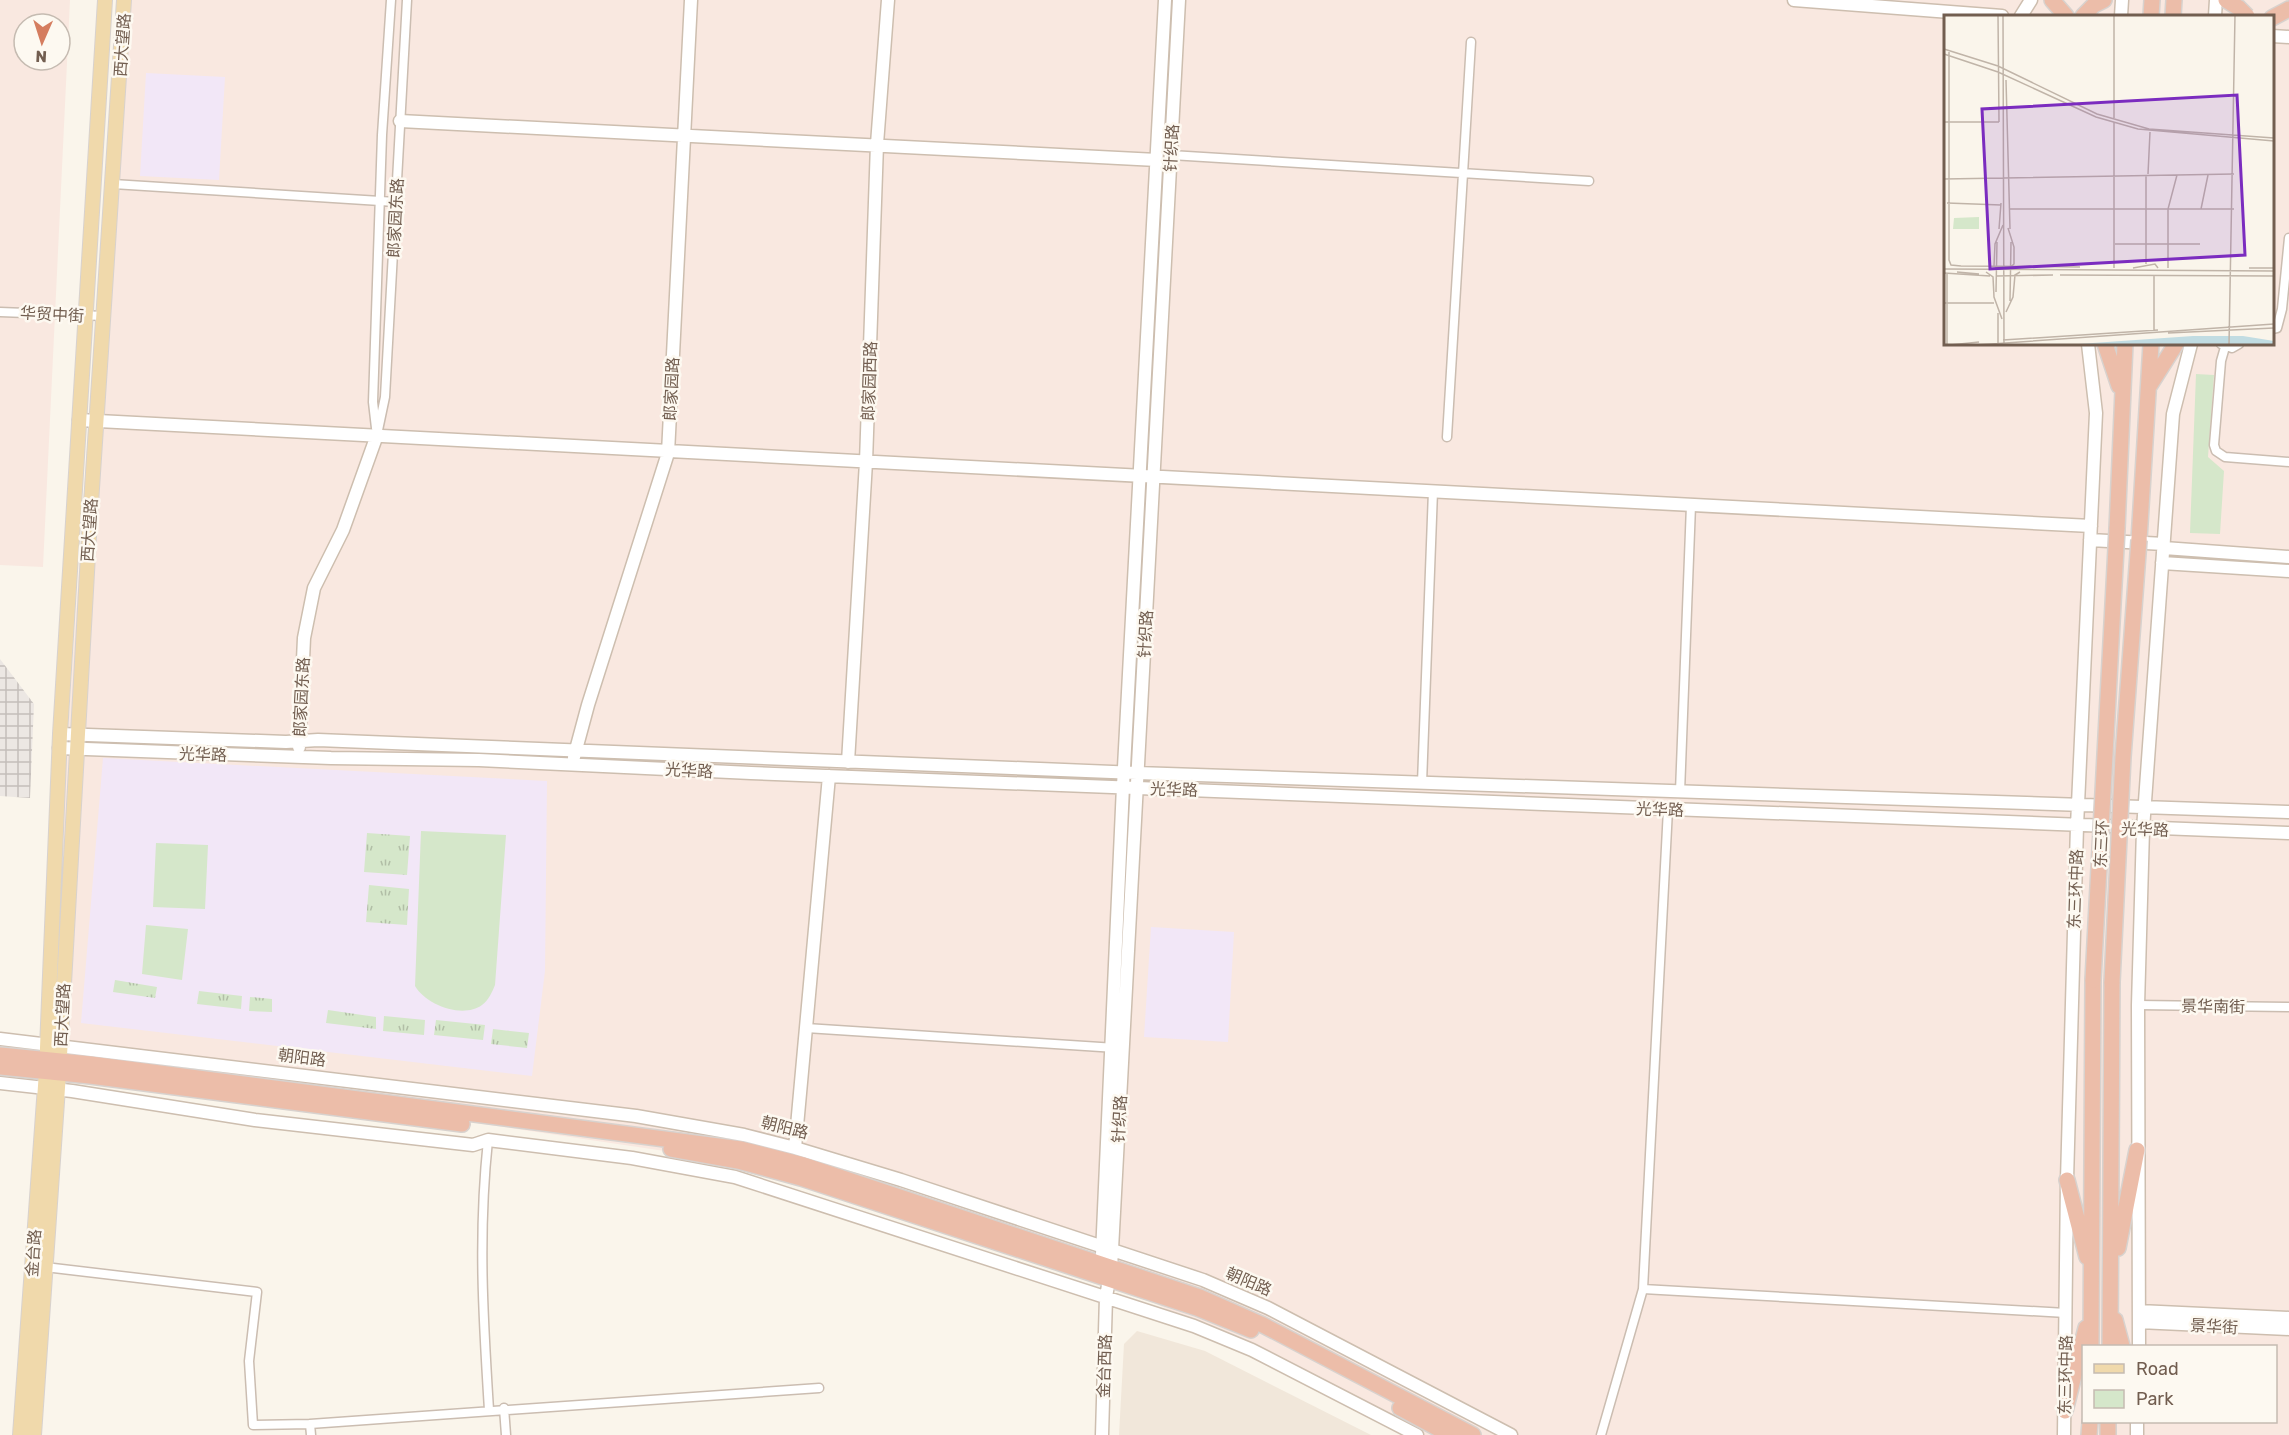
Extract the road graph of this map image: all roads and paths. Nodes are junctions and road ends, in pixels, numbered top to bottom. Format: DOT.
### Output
graph roads {
  1 [pos="105,0"];
  2 [pos="124,0"];
  3 [pos="391,0"];
  4 [pos="407,0"];
  5 [pos="691,0"];
  6 [pos="888,0"];
  7 [pos="1165,0"];
  8 [pos="1179,0"];
  9 [pos="1794,0"];
  10 [pos="2031,0"];
  11 [pos="2052,0"];
  12 [pos="2104,0"];
  13 [pos="2122,0"];
  14 [pos="2152,0"];
  15 [pos="2174,0"];
  16 [pos="2216,0"];
  17 [pos="2226,0"];
  18 [pos="1905,4"];
  19 [pos="2289,9"];
  20 [pos="1994,15"];
  21 [pos="2022,15"];
  22 [pos="2065,15"];
  23 [pos="2084,15"];
  24 [pos="2121,15"];
  25 [pos="2151,15"];
  26 [pos="2173,15"];
  27 [pos="2215,15"];
  28 [pos="2246,15"];
  29 [pos="2274,17"];
  30 [pos="2274,36"];
  31 [pos="2289,38"];
  32 [pos="1471,42"];
  33 [pos="400,121"];
  34 [pos="684,136"];
  35 [pos="877,144"];
  36 [pos="1171,155"];
  37 [pos="1157,160"];
  38 [pos="1463,173"];
  39 [pos="1590,181"];
  40 [pos="112,184"];
  41 [pos="380,201"];
  42 [pos="396,202"];
  43 [pos="2289,238"];
  44 [pos="0,312"];
  45 [pos="86,316"];
  46 [pos="104,316"];
  47 [pos="2274,329"];
  48 [pos="2088,345"];
  49 [pos="2105,345"];
  50 [pos="2125,345"];
  51 [pos="2151,345"];
  52 [pos="2175,345"];
  53 [pos="2191,345"];
  54 [pos="2223,345"];
  55 [pos="2237,345"];
  56 [pos="2148,388"];
  57 [pos="2121,393"];
  58 [pos="80,420"];
  59 [pos="97,421"];
  60 [pos="377,435"];
  61 [pos="1447,437"];
  62 [pos="668,453"];
  63 [pos="866,462"];
  64 [pos="2289,462"];
  65 [pos="1140,476"];
  66 [pos="1153,477"];
  67 [pos="1433,491"];
  68 [pos="1691,505"];
  69 [pos="2091,526"];
  70 [pos="2090,540"];
  71 [pos="2164,546"];
  72 [pos="2289,557"];
  73 [pos="2162,563"];
  74 [pos="2289,571"];
  75 [pos="60,741"];
  76 [pos="299,741"];
  77 [pos="76,742"];
  78 [pos="575,751"];
  79 [pos="298,757"];
  80 [pos="848,762"];
  81 [pos="573,764"];
  82 [pos="1124,773"];
  83 [pos="1137,773"];
  84 [pos="829,776"];
  85 [pos="1422,783"];
  86 [pos="1123,786"];
  87 [pos="1137,787"];
  88 [pos="1680,792"];
  89 [pos="2077,806"];
  90 [pos="2145,807"];
  91 [pos="1668,809"];
  92 [pos="2289,812"];
  93 [pos="2077,826"];
  94 [pos="2144,829"];
  95 [pos="2289,833"];
  96 [pos="2138,1005"];
  97 [pos="2289,1007"];
  98 [pos="806,1028"];
  99 [pos="0,1039"];
  100 [pos="1117,1048"];
  101 [pos="0,1055"];
  102 [pos="53,1059"];
  103 [pos="0,1067"];
  104 [pos="0,1083"];
  105 [pos="51,1089"];
  106 [pos="488,1140"];
  107 [pos="741,1148"];
  108 [pos="795,1148"];
  109 [pos="2137,1150"];
  110 [pos="735,1177"];
  111 [pos="2067,1180"];
  112 [pos="1107,1249"];
  113 [pos="45,1267"];
  114 [pos="1107,1271"];
  115 [pos="2093,1283"];
  116 [pos="2111,1284"];
  117 [pos="1644,1289"];
  118 [pos="1106,1297"];
  119 [pos="2092,1302"];
  120 [pos="2110,1303"];
  121 [pos="2066,1313"];
  122 [pos="2139,1317"];
  123 [pos="2289,1318"];
  124 [pos="2289,1329"];
  125 [pos="2091,1345"];
  126 [pos="2110,1345"];
  127 [pos="2121,1345"];
  128 [pos="2139,1345"];
  129 [pos="819,1388"];
  130 [pos="504,1408"];
  131 [pos="489,1410"];
  132 [pos="2065,1411"];
  133 [pos="310,1424"];
  134 [pos="20,1435"];
  135 [pos="34,1435"];
  136 [pos="311,1435"];
  137 [pos="506,1435"];
  138 [pos="1102,1435"];
  139 [pos="1417,1435"];
  140 [pos="1450,1435"];
  141 [pos="1473,1435"];
  142 [pos="1511,1435"];
  143 [pos="1601,1435"];
  144 [pos="2064,1435"];
  1 -- 45 [label="main road, 西大望路"];
  2 -- 40 [label="main road, 西大望路"];
  3 -- 41 [label="street, 郎家园东路"];
  4 -- 33 [label="street, 郎家园东路"];
  5 -- 34 [label="street, 郎家园路"];
  6 -- 35 [label="street, 郎家园西路"];
  7 -- 37 [label="street, 针织路"];
  8 -- 36 [label="street, 针织路"];
  9 -- 18 [label="street"];
  10 -- 21 [label="street"];
  11 -- 22 [label="highway"];
  12 -- 23 [label="highway"];
  13 -- 24 [label="street"];
  14 -- 25 [label="highway"];
  15 -- 26 [label="highway"];
  16 -- 27 [label="street"];
  17 -- 28 [label="highway, bridge"];
  18 -- 20 [label="street"];
  19 -- 29 [label="highway"];
  30 -- 31 [label="street"];
  32 -- 38 [label="street"];
  33 -- 34 [label="street"];
  33 -- 42 [label="street, 郎家园东路"];
  34 -- 35 [label="street"];
  34 -- 62 [label="street, 郎家园路"];
  35 -- 37 [label="street"];
  35 -- 63 [label="street, 郎家园西路"];
  36 -- 38 [label="street"];
  36 -- 66 [label="street, 针织路"];
  37 -- 65 [label="street, 针织路"];
  38 -- 39 [label="street"];
  38 -- 61 [label="street"];
  40 -- 41 [label="street"];
  40 -- 46 [label="main road, 西大望路"];
  41 -- 42 [label="street"];
  41 -- 60 [label="street, 郎家园东路"];
  42 -- 60 [label="street, 郎家园东路"];
  43 -- 47 [label="street"];
  44 -- 45 [label="street, 华贸中街"];
  45 -- 46 [label="street, 华贸中街"];
  45 -- 58 [label="main road, 西大望路"];
  46 -- 59 [label="main road, 西大望路"];
  48 -- 69 [label="street, 东三环中路"];
  49 -- 57 [label="highway"];
  50 -- 57 [label="highway, 东三环"];
  51 -- 56 [label="highway, 东三环"];
  52 -- 56 [label="highway"];
  53 -- 71 [label="street"];
  54 -- 55 [label="street"];
  54 -- 64 [label="street"];
  56 -- 116 [label="highway, 东三环, bridge"];
  57 -- 115 [label="highway, 东三环, bridge"];
  58 -- 59 [label="street"];
  58 -- 75 [label="main road, 西大望路"];
  59 -- 60 [label="street"];
  59 -- 77 [label="main road, 西大望路"];
  60 -- 62 [label="street"];
  60 -- 76 [label="street, 郎家园东路"];
  62 -- 63 [label="street"];
  62 -- 78 [label="street, 郎家园路"];
  63 -- 65 [label="street"];
  63 -- 80 [label="street, 郎家园西路"];
  65 -- 66 [label="street"];
  65 -- 82 [label="street, 针织路"];
  66 -- 67 [label="street"];
  66 -- 83 [label="street, 针织路"];
  67 -- 68 [label="street"];
  67 -- 85 [label="street"];
  68 -- 69 [label="street"];
  68 -- 88 [label="street"];
  69 -- 70 [label="street, 东三环中路"];
  70 -- 71 [label="street"];
  70 -- 89 [label="street, 东三环中路"];
  71 -- 72 [label="street"];
  71 -- 73 [label="street"];
  73 -- 74 [label="street"];
  73 -- 90 [label="street"];
  75 -- 77 [label="street, 光华路"];
  75 -- 102 [label="main road, 西大望路"];
  76 -- 77 [label="street, 光华路"];
  76 -- 78 [label="street, 光华路"];
  76 -- 79 [label="street, 郎家园东路"];
  77 -- 79 [label="street, 光华路"];
  77 -- 102 [label="main road, 西大望路"];
  78 -- 80 [label="street, 光华路"];
  78 -- 81 [label="street, 郎家园路"];
  79 -- 81 [label="street, 光华路"];
  80 -- 82 [label="street, 光华路"];
  81 -- 84 [label="street, 光华路"];
  82 -- 83 [label="street, 光华路"];
  82 -- 86 [label="street, 针织路"];
  83 -- 85 [label="street, 光华路"];
  83 -- 87 [label="street, 针织路"];
  84 -- 86 [label="street, 光华路"];
  84 -- 98 [label="street"];
  85 -- 88 [label="street, 光华路"];
  86 -- 87 [label="street, 光华路"];
  86 -- 100 [label="street, 针织路"];
  87 -- 91 [label="street, 光华路"];
  87 -- 100 [label="street, 针织路"];
  88 -- 89 [label="street, 光华路"];
  89 -- 90 [label="street, 光华路"];
  89 -- 93 [label="street, 东三环中路"];
  90 -- 92 [label="street, 光华路"];
  90 -- 94 [label="street"];
  91 -- 93 [label="street, 光华路"];
  91 -- 117 [label="street"];
  93 -- 94 [label="street, 光华路"];
  93 -- 111 [label="street, 东三环中路"];
  94 -- 95 [label="street, 光华路"];
  94 -- 96 [label="street"];
  96 -- 97 [label="street, 景华南街"];
  96 -- 109 [label="street"];
  98 -- 100 [label="street"];
  98 -- 108 [label="street"];
  99 -- 102 [label="street, 朝阳路"];
  100 -- 112 [label="street, 针织路"];
  101 -- 102 [label="highway, 朝阳路"];
  102 -- 103 [label="highway, 朝阳路"];
  102 -- 105 [label="main road, 金台路"];
  102 -- 107 [label="highway, 朝阳路"];
  104 -- 105 [label="street"];
  105 -- 106 [label="street"];
  105 -- 113 [label="main road, 金台路"];
  105 -- 134 [label="main road, 金台路"];
  106 -- 110 [label="street"];
  106 -- 131 [label="street"];
  107 -- 108 [label="street, 朝阳路"];
  107 -- 110 [label="street"];
  107 -- 114 [label="highway, 朝阳路"];
  108 -- 112 [label="street, 朝阳路"];
  109 -- 116 [label="highway"];
  109 -- 122 [label="street"];
  110 -- 118 [label="street"];
  111 -- 115 [label="highway"];
  111 -- 121 [label="street, 东三环中路"];
  112 -- 114 [label="street, 针织路"];
  112 -- 142 [label="street, 朝阳路"];
  113 -- 133 [label="street"];
  113 -- 135 [label="main road, 金台路"];
  114 -- 118 [label="street, 金台西路"];
  114 -- 140 [label="highway, 朝阳路"];
  114 -- 141 [label="highway, 朝阳路"];
  115 -- 119 [label="highway, 东三环"];
  116 -- 120 [label="highway, 东三环"];
  117 -- 121 [label="street"];
  117 -- 143 [label="street"];
  118 -- 138 [label="street, 金台西路"];
  118 -- 139 [label="street"];
  119 -- 125 [label="highway, 东三环"];
  119 -- 132 [label="highway"];
  120 -- 126 [label="highway, 东三环"];
  120 -- 127 [label="highway"];
  121 -- 132 [label="street, 东三环中路"];
  122 -- 123 [label="street, 景华街"];
  122 -- 124 [label="street, 景华街"];
  122 -- 128 [label="street"];
  129 -- 130 [label="street"];
  130 -- 131 [label="street"];
  130 -- 137 [label="street"];
  131 -- 133 [label="street"];
  132 -- 144 [label="street, 东三环中路"];
  133 -- 136 [label="street"];
}
